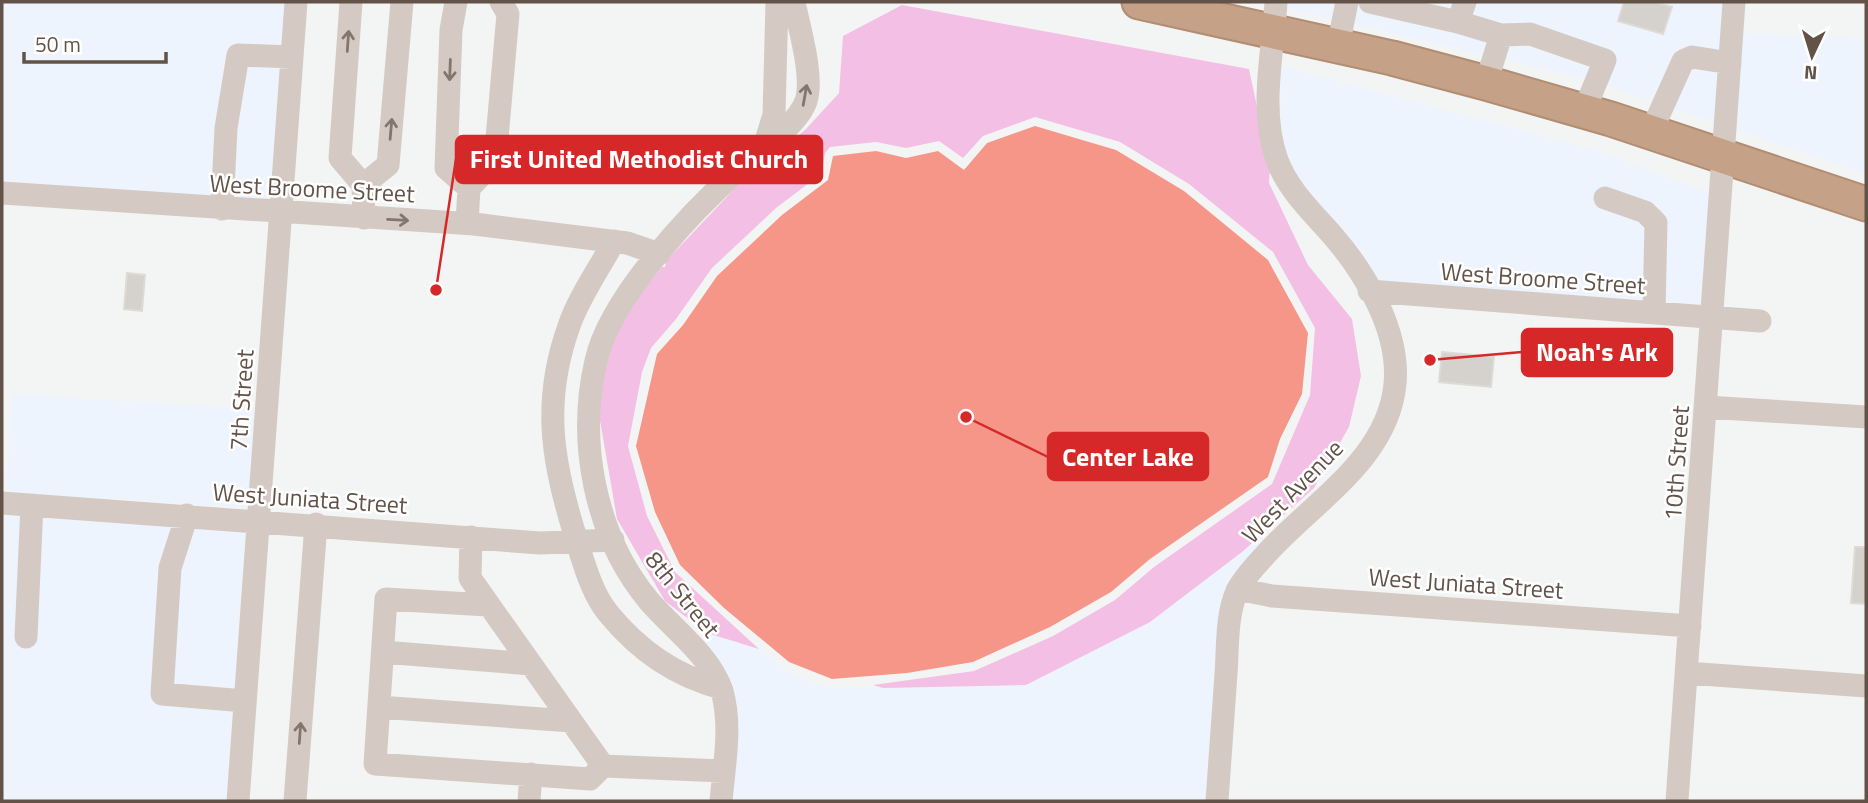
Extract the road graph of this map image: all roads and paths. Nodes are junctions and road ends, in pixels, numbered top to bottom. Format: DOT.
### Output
graph roads {
  1 [pos="296,2"];
  2 [pos="351,2"];
  3 [pos="402,2"];
  4 [pos="456,2"];
  5 [pos="501,2"];
  6 [pos="777,2"];
  7 [pos="794,2"];
  8 [pos="1139,2"];
  9 [pos="1347,2"];
  10 [pos="1370,2"];
  11 [pos="1734,2"];
  12 [pos="1208,9"];
  13 [pos="1462,12"];
  14 [pos="1275,17"];
  15 [pos="1501,35"];
  16 [pos="1338,46"];
  17 [pos="292,57"];
  18 [pos="1730,63"];
  19 [pos="1486,83"];
  20 [pos="1584,111"];
  21 [pos="1651,132"];
  22 [pos="764,147"];
  23 [pos="1724,156"];
  24 [pos="363,185"];
  25 [pos="469,188"];
  26 [pos="2,193"];
  27 [pos="1605,198"];
  28 [pos="1866,204"];
  29 [pos="222,209"];
  30 [pos="280,213"];
  31 [pos="364,218"];
  32 [pos="467,223"];
  33 [pos="614,241"];
  34 [pos="659,254"];
  35 [pos="1369,291"];
  36 [pos="1654,312"];
  37 [pos="1712,315"];
  38 [pos="1760,321"];
  39 [pos="1706,407"];
  40 [pos="1866,417"];
  41 [pos="2,503"];
  42 [pos="32,505"];
  43 [pos="187,515"];
  44 [pos="258,519"];
  45 [pos="316,524"];
  46 [pos="471,537"];
  47 [pos="613,540"];
  48 [pos="578,542"];
  49 [pos="1238,589"];
  50 [pos="487,605"];
  51 [pos="1690,626"];
  52 [pos="26,637"];
  53 [pos="383,652"];
  54 [pos="531,664"];
  55 [pos="1687,673"];
  56 [pos="1866,687"];
  57 [pos="721,688"];
  58 [pos="245,701"];
  59 [pos="379,707"];
  60 [pos="571,720"];
  61 [pos="603,766"];
  62 [pos="723,771"];
  63 [pos="531,774"];
  64 [pos="238,801"];
  65 [pos="295,801"];
  66 [pos="529,801"];
  67 [pos="721,801"];
  68 [pos="1217,801"];
  69 [pos="1677,801"];
  1 -- 17 [label="street, 7th Street"];
  24 -- 2 [label="street, one-way"];
  24 -- 3 [label="street, one-way"];
  4 -- 25 [label="street, one-way"];
  5 -- 25 [label="street"];
  6 -- 22 [label="street"];
  22 -- 7 [label="street, 8th Street, one-way"];
  8 -- 12 [label="highway"];
  9 -- 16 [label="street"];
  10 -- 13 [label="street"];
  11 -- 18 [label="street, 10th Street"];
  12 -- 14 [label="highway"];
  13 -- 15 [label="street"];
  14 -- 16 [label="highway"];
  14 -- 35 [label="street, West Avenue"];
  15 -- 19 [label="street"];
  15 -- 20 [label="street"];
  16 -- 19 [label="highway"];
  17 -- 29 [label="street"];
  17 -- 30 [label="street, 7th Street"];
  18 -- 21 [label="street"];
  18 -- 23 [label="street, 10th Street"];
  19 -- 20 [label="highway"];
  20 -- 21 [label="highway"];
  21 -- 23 [label="highway"];
  22 -- 34 [label="street, 8th Street"];
  23 -- 28 [label="highway"];
  23 -- 37 [label="street, 10th Street"];
  24 -- 31 [label="street"];
  25 -- 32 [label="street"];
  26 -- 29 [label="street, West Broome Street"];
  27 -- 36 [label="street"];
  29 -- 30 [label="street, West Broome Street"];
  30 -- 31 [label="street, West Broome Street"];
  30 -- 44 [label="street, 7th Street"];
  31 -- 32 [label="street, West Broome Street, one-way"];
  32 -- 33 [label="street, West Broome Street"];
  33 -- 34 [label="street, West Broome Street"];
  33 -- 48 [label="street"];
  34 -- 47 [label="street, 8th Street"];
  35 -- 36 [label="street, West Broome Street"];
  35 -- 49 [label="street, West Avenue"];
  36 -- 37 [label="street, West Broome Street"];
  37 -- 38 [label="street, West Broome Street"];
  37 -- 39 [label="street, 10th Street"];
  39 -- 40 [label="street"];
  39 -- 51 [label="street, 10th Street"];
  41 -- 42 [label="street, West Juniata Street"];
  42 -- 43 [label="street, West Juniata Street"];
  42 -- 52 [label="street"];
  43 -- 44 [label="street, West Juniata Street"];
  43 -- 58 [label="street"];
  44 -- 45 [label="street, West Juniata Street"];
  44 -- 58 [label="street, 7th Street"];
  45 -- 46 [label="street, West Juniata Street"];
  65 -- 45 [label="street, one-way"];
  46 -- 48 [label="street, West Juniata Street"];
  46 -- 50 [label="street"];
  47 -- 48 [label="street, West Juniata Street"];
  47 -- 57 [label="street, 8th Street"];
  48 -- 57 [label="street"];
  49 -- 51 [label="street, West Juniata Street"];
  49 -- 68 [label="street, West Avenue"];
  50 -- 53 [label="street"];
  50 -- 54 [label="street"];
  51 -- 55 [label="street, 10th Street"];
  53 -- 54 [label="street"];
  53 -- 59 [label="street"];
  54 -- 60 [label="street"];
  55 -- 56 [label="street"];
  55 -- 69 [label="street, 10th Street"];
  57 -- 62 [label="street, 8th Street"];
  58 -- 64 [label="street, 7th Street"];
  59 -- 60 [label="street"];
  59 -- 63 [label="street"];
  60 -- 61 [label="street"];
  61 -- 62 [label="street"];
  61 -- 63 [label="street"];
  62 -- 67 [label="street, 8th Street"];
  63 -- 66 [label="street"];
}
